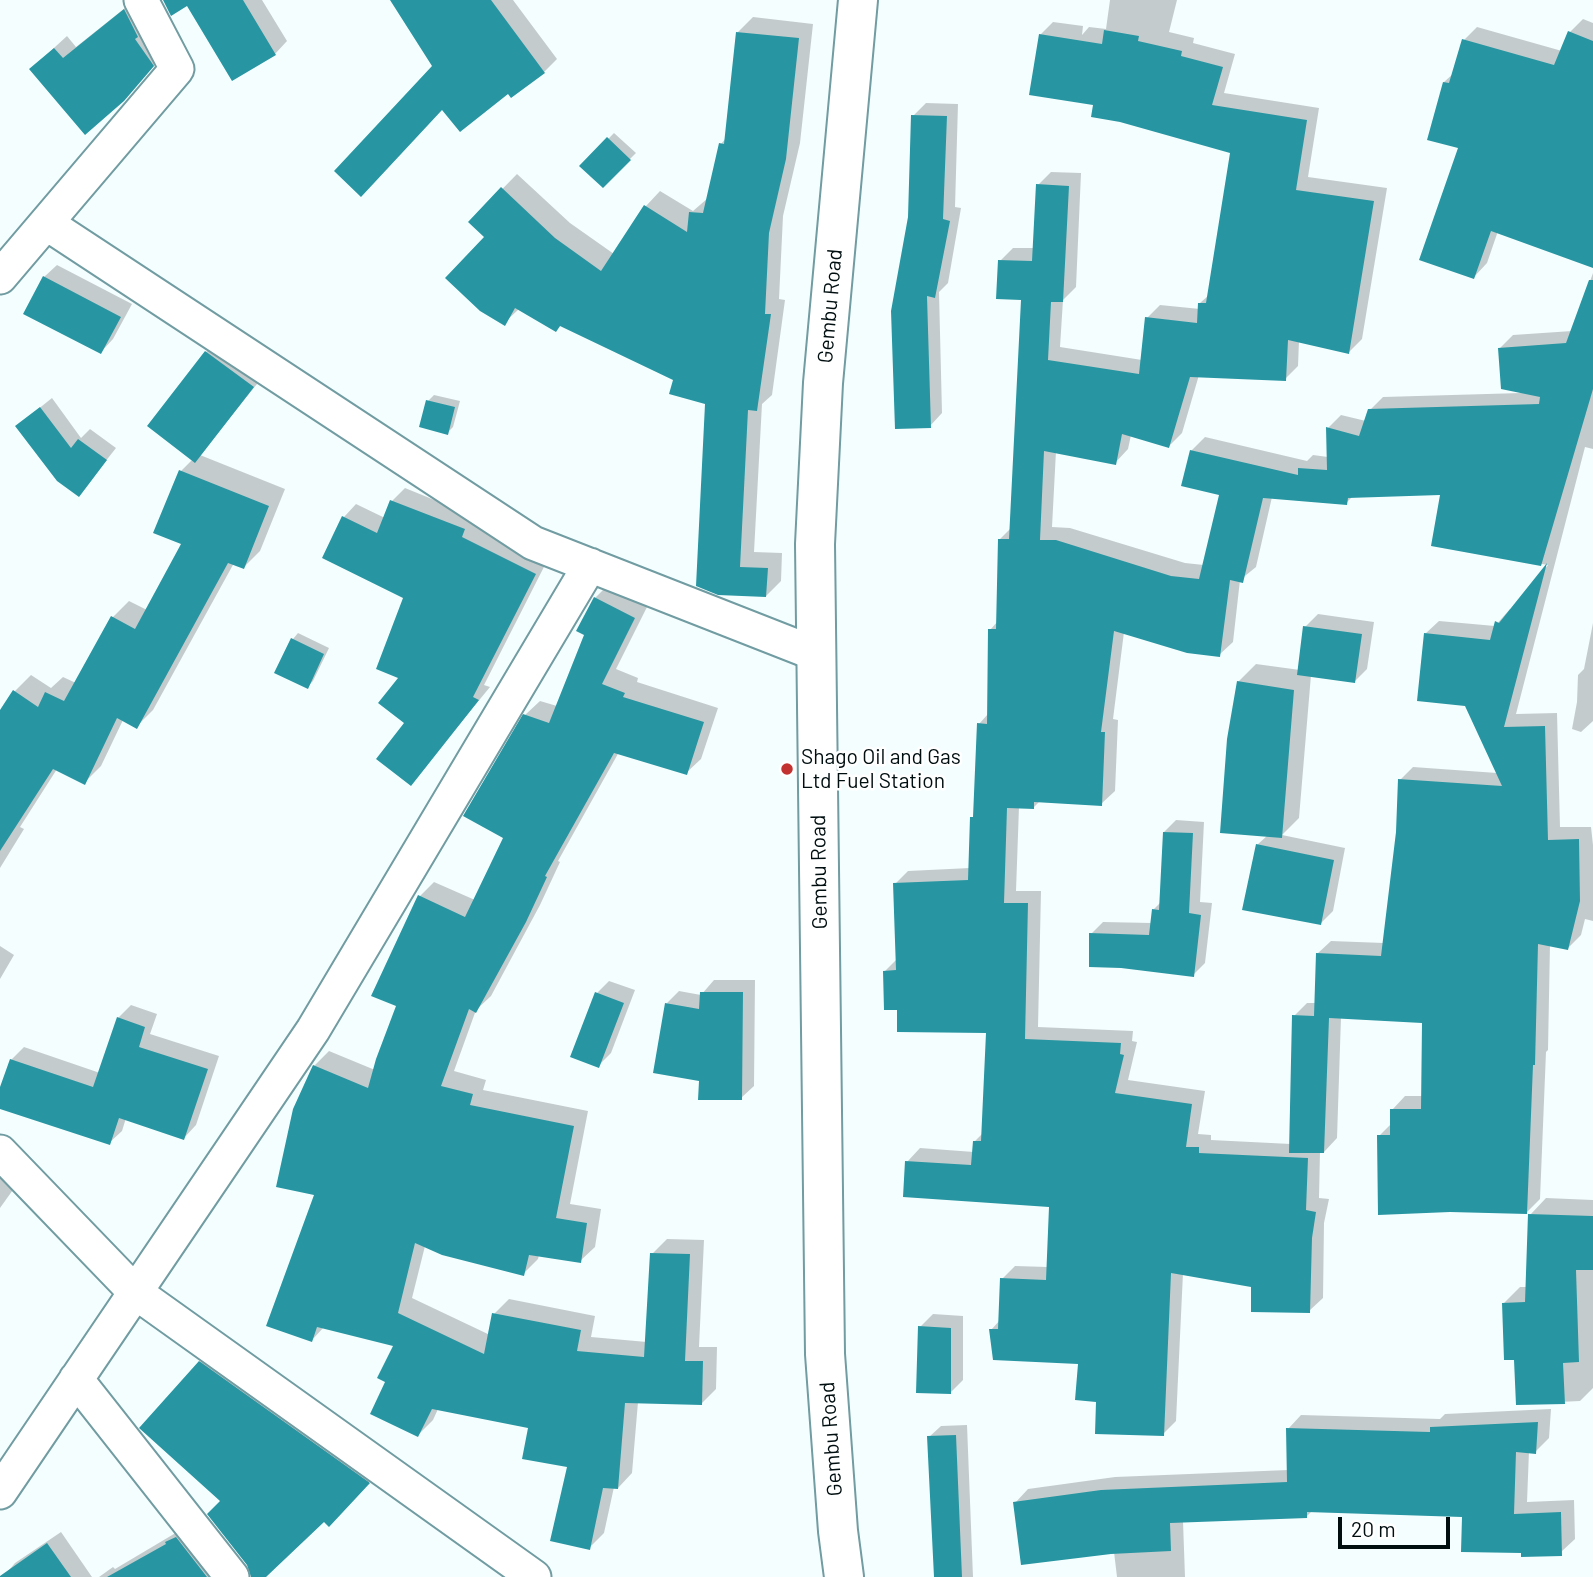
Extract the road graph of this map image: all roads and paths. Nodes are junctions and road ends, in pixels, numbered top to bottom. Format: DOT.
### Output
graph roads {
  1 [pos="141,0"];
  2 [pos="858,0"];
  3 [pos="46,223"];
  4 [pos="0,277"];
  5 [pos="590,565"];
  6 [pos="816,654"];
  7 [pos="0,1152"];
  8 [pos="135,1292"];
  9 [pos="76,1380"];
  10 [pos="0,1492"];
  11 [pos="232,1577"];
  12 [pos="534,1577"];
  13 [pos="844,1577"];
  1 -- 3 [label="street"];
  2 -- 6 [label="main road, Gembu Road"];
  3 -- 4 [label="street"];
  3 -- 5 [label="street"];
  5 -- 6 [label="street"];
  5 -- 8 [label="street"];
  6 -- 13 [label="main road, Gembu Road"];
  7 -- 8 [label="street"];
  8 -- 9 [label="street"];
  8 -- 12 [label="street"];
  9 -- 10 [label="street"];
  9 -- 11 [label="street"];
}
